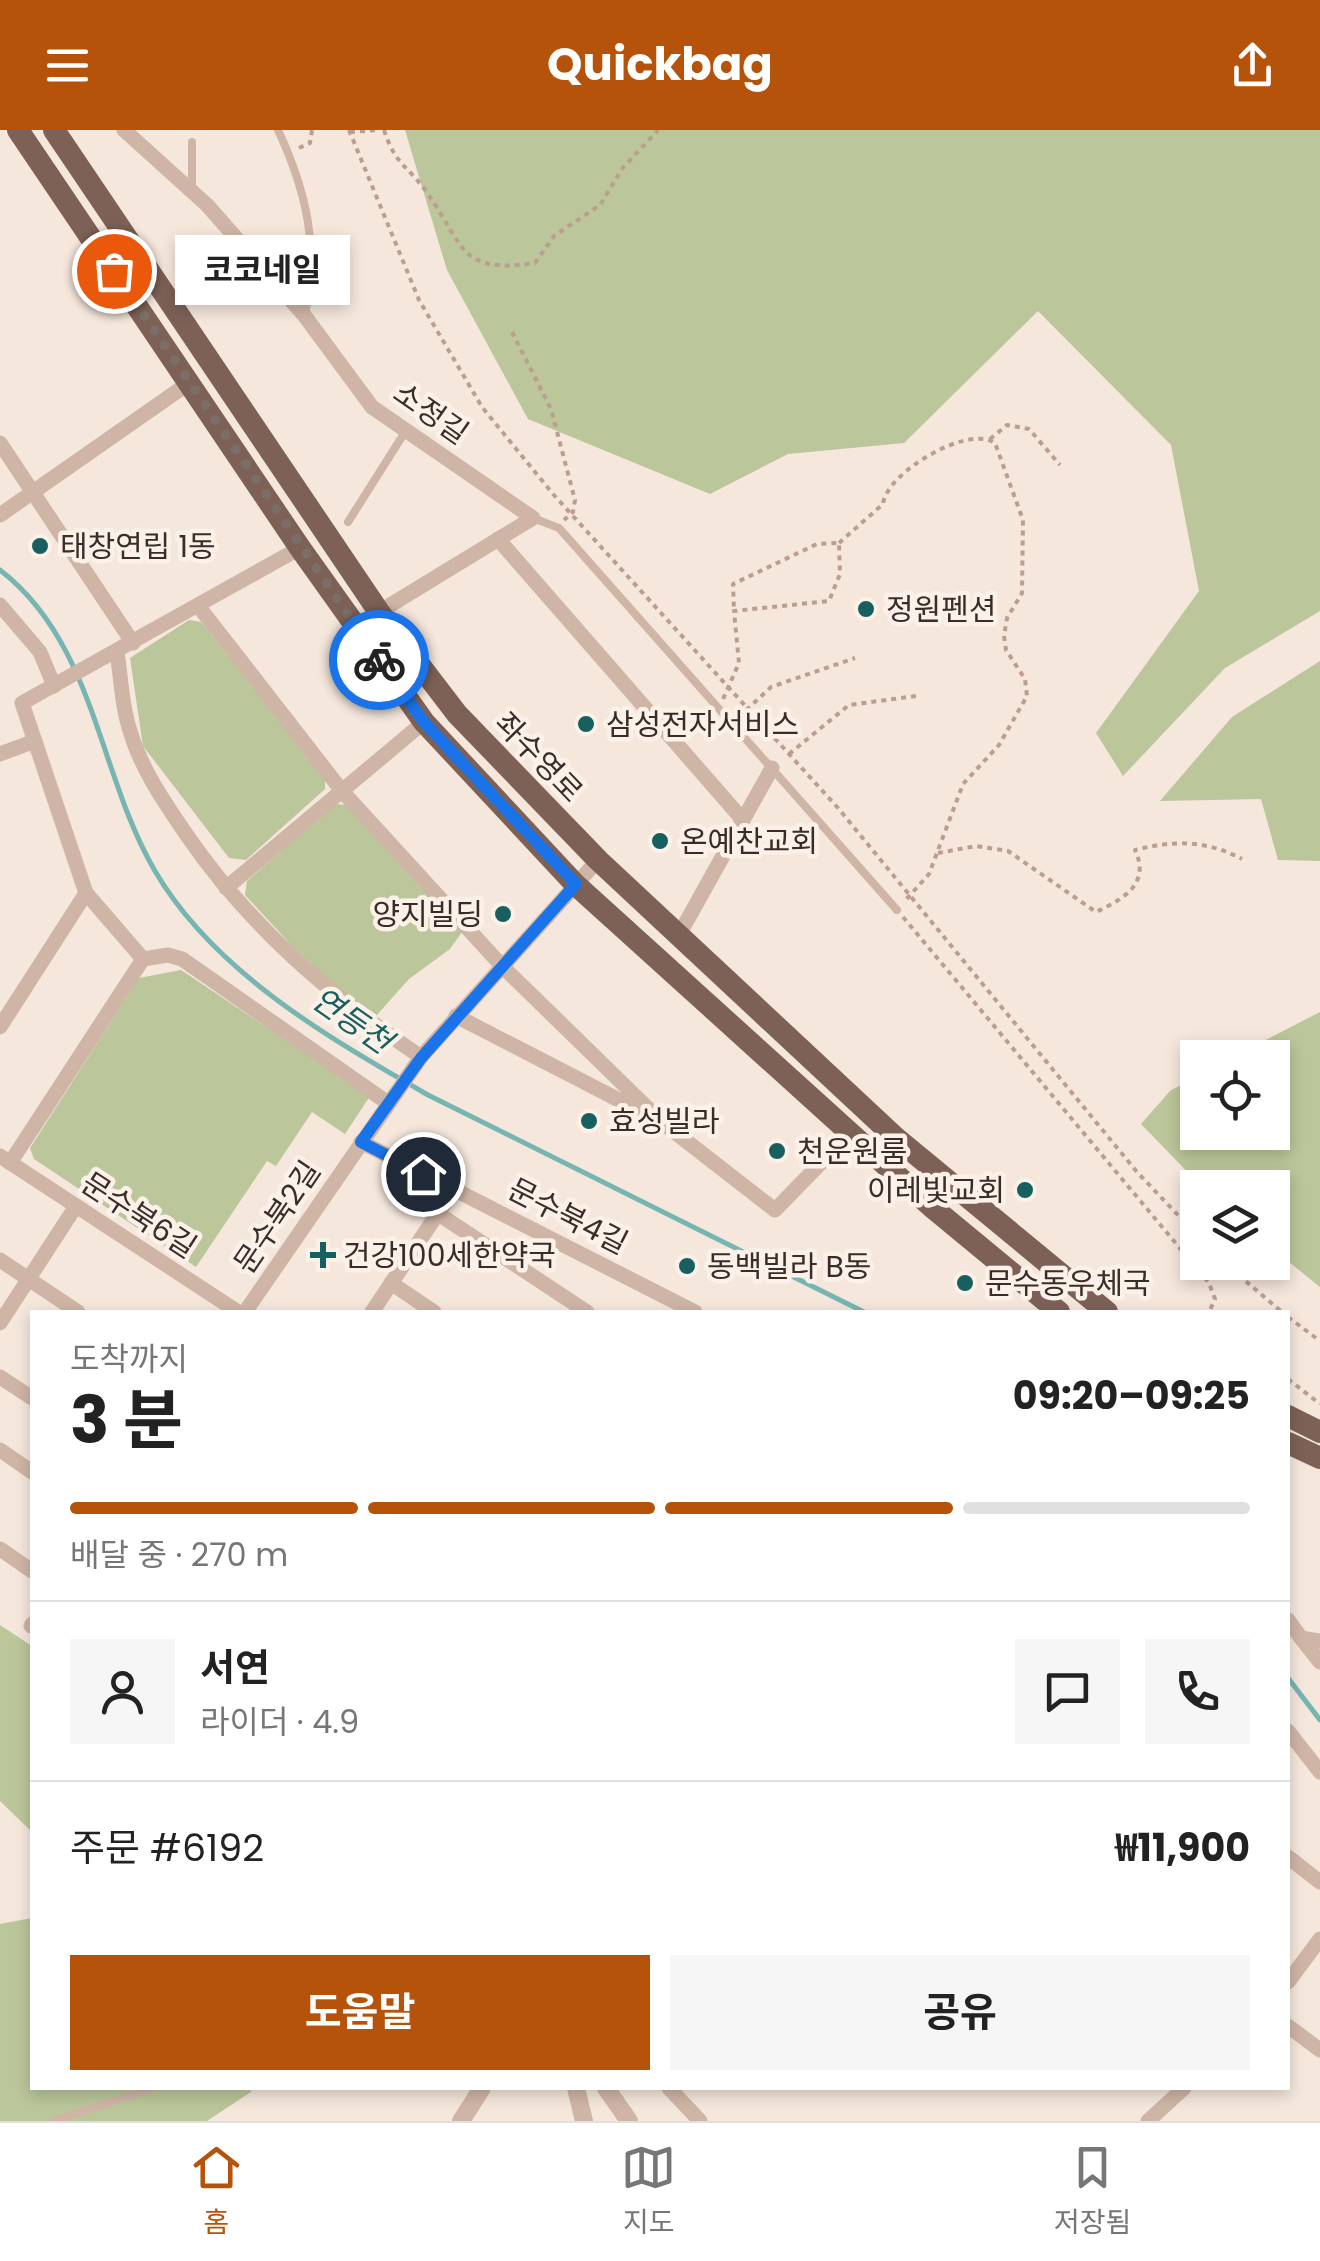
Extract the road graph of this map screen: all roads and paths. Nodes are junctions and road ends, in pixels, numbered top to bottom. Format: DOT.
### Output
graph roads {
  1 [pos="54,130"];
  2 [pos="124,130"];
  3 [pos="278,130"];
  4 [pos="312,130"];
  5 [pos="381,130"];
  6 [pos="658,130"];
  7 [pos="350,131"];
  8 [pos="24,139"];
  9 [pos="192,142"];
  10 [pos="288,152"];
  11 [pos="192,190"];
  12 [pos="304,315"];
  13 [pos="512,332"];
  14 [pos="189,383"];
  15 [pos="405,432"];
  16 [pos="990,438"];
  17 [pos="0,443"];
  18 [pos="1060,464"];
  19 [pos="33,492"];
  20 [pos="571,514"];
  21 [pos="0,515"];
  22 [pos="534,518"];
  23 [pos="348,522"];
  24 [pos="498,539"];
  25 [pos="839,544"];
  26 [pos="300,548"];
  27 [pos="0,605"];
  28 [pos="199,607"];
  29 [pos="734,611"];
  30 [pos="380,612"];
  31 [pos="133,643"];
  32 [pos="117,652"];
  33 [pos="855,658"];
  34 [pos="57,684"];
  35 [pos="730,689"];
  36 [pos="916,696"];
  37 [pos="748,708"];
  38 [pos="424,722"];
  39 [pos="732,724"];
  40 [pos="35,741"];
  41 [pos="0,754"];
  42 [pos="790,754"];
  43 [pos="772,768"];
  44 [pos="526,790"];
  45 [pos="342,791"];
  46 [pos="503,811"];
  47 [pos="743,820"];
  48 [pos="938,853"];
  49 [pos="1242,858"];
  50 [pos="598,860"];
  51 [pos="576,884"];
  52 [pos="226,888"];
  53 [pos="86,892"];
  54 [pos="910,896"];
  55 [pos="897,910"];
  56 [pos="680,933"];
  57 [pos="143,959"];
  58 [pos="502,966"];
  59 [pos="456,1016"];
  60 [pos="0,1027"];
  61 [pos="418,1061"];
  62 [pos="388,1103"];
  63 [pos="663,1123"];
  64 [pos="852,1131"];
  65 [pos="361,1142"];
  66 [pos="5,1159"];
  67 [pos="454,1189"];
  68 [pos="76,1206"];
  69 [pos="437,1213"];
  70 [pos="1180,1217"];
  71 [pos="0,1260"];
  72 [pos="29,1280"];
  73 [pos="1244,1280"];
  74 [pos="391,1283"];
  75 [pos="1043,1304"];
  76 [pos="669,1306"];
  77 [pos="1214,1306"];
  78 [pos="75,1310"];
  79 [pos="239,1310"];
  80 [pos="243,1310"];
  81 [pos="373,1310"];
  82 [pos="431,1310"];
  83 [pos="583,1310"];
  84 [pos="1105,1310"];
  85 [pos="1211,1310"];
  86 [pos="1217,1310"];
  87 [pos="1280,1310"];
  88 [pos="1290,1318"];
  89 [pos="0,1324"];
  90 [pos="1320,1340"];
  91 [pos="0,1376"];
  92 [pos="1290,1381"];
  93 [pos="30,1397"];
  94 [pos="1320,1404"];
  95 [pos="1290,1417"];
  96 [pos="1320,1432"];
  97 [pos="1290,1444"];
  98 [pos="0,1450"];
  99 [pos="1320,1458"];
  100 [pos="30,1471"];
  101 [pos="0,1549"];
  102 [pos="30,1570"];
  103 [pos="1290,1623"];
  104 [pos="1301,1638"];
  105 [pos="1320,1641"];
  106 [pos="1320,1662"];
  107 [pos="1290,1734"];
  108 [pos="1320,1772"];
  109 [pos="1290,1859"];
  110 [pos="1320,1882"];
  111 [pos="1320,1939"];
  112 [pos="1290,1979"];
  113 [pos="1290,2028"];
  114 [pos="1320,2050"];
  115 [pos="148,2090"];
  116 [pos="607,2090"];
  117 [pos="671,2090"];
  118 [pos="1182,2090"];
  119 [pos="479,2091"];
  120 [pos="53,2121"];
  121 [pos="461,2121"];
  122 [pos="472,2121"];
  123 [pos="630,2121"];
  124 [pos="700,2121"];
  125 [pos="1148,2121"];
  1 -- 8 [label="street"];
  1 -- 30 [label="main road, 좌수영로"];
  2 -- 11 [label="street, 소정길"];
  3 -- 10 [label="lane"];
  4 -- 10 [label="path"];
  5 -- 6 [label="path"];
  5 -- 7 [label="path"];
  7 -- 20 [label="path"];
  8 -- 14 [label="main road, 좌수영로"];
  9 -- 11 [label="lane"];
  10 -- 12 [label="lane"];
  11 -- 12 [label="street, 소정길"];
  12 -- 15 [label="street, 소정길"];
  13 -- 20 [label="path"];
  14 -- 19 [label="street"];
  14 -- 26 [label="main road, 좌수영로"];
  15 -- 22 [label="street, 소정길"];
  15 -- 23 [label="lane"];
  16 -- 18 [label="path"];
  16 -- 25 [label="path"];
  16 -- 48 [label="path"];
  17 -- 19 [label="street"];
  19 -- 21 [label="street"];
  19 -- 31 [label="street"];
  20 -- 35 [label="path"];
  22 -- 24 [label="street"];
  22 -- 39 [label="lane"];
  24 -- 30 [label="street"];
  24 -- 47 [label="street"];
  25 -- 29 [label="path"];
  25 -- 29 [label="path"];
  26 -- 28 [label="street"];
  26 -- 38 [label="main road, 좌수영로"];
  27 -- 34 [label="street"];
  28 -- 31 [label="street"];
  28 -- 45 [label="street"];
  29 -- 35 [label="path"];
  30 -- 44 [label="main road, 좌수영로"];
  31 -- 32 [label="street"];
  32 -- 34 [label="street"];
  32 -- 52 [label="street"];
  33 -- 37 [label="path"];
  34 -- 40 [label="street"];
  35 -- 37 [label="path"];
  36 -- 42 [label="path"];
  37 -- 39 [label="path"];
  37 -- 42 [label="path"];
  38 -- 45 [label="street"];
  38 -- 46 [label="main road, 좌수영로"];
  39 -- 43 [label="lane"];
  40 -- 41 [label="street"];
  40 -- 53 [label="street"];
  42 -- 54 [label="path"];
  43 -- 47 [label="street"];
  43 -- 55 [label="lane"];
  44 -- 46 [label="main road"];
  44 -- 50 [label="main road, 좌수영로"];
  45 -- 52 [label="street"];
  45 -- 58 [label="street"];
  46 -- 51 [label="main road, 좌수영로"];
  47 -- 56 [label="street"];
  48 -- 49 [label="path"];
  48 -- 54 [label="path"];
  50 -- 51 [label="street"];
  50 -- 56 [label="main road, 좌수영로"];
  51 -- 58 [label="street"];
  51 -- 64 [label="main road, 좌수영로"];
  52 -- 61 [label="street"];
  53 -- 57 [label="street"];
  53 -- 60 [label="street"];
  54 -- 55 [label="path"];
  54 -- 70 [label="path"];
  55 -- 77 [label="path"];
  56 -- 84 [label="main road, 좌수영로"];
  57 -- 62 [label="street"];
  57 -- 66 [label="street, 문수북6길"];
  58 -- 59 [label="street"];
  58 -- 63 [label="street"];
  59 -- 61 [label="street"];
  59 -- 63 [label="street"];
  61 -- 62 [label="street, 문수북2길"];
  62 -- 65 [label="street, 문수북2길"];
  63 -- 64 [label="street"];
  64 -- 75 [label="main road, 좌수영로"];
  65 -- 67 [label="street, 문수북4길"];
  65 -- 80 [label="street, 문수북2길"];
  66 -- 68 [label="street, 문수북6길"];
  67 -- 69 [label="street"];
  67 -- 76 [label="street, 문수북4길"];
  68 -- 72 [label="street"];
  68 -- 79 [label="street, 문수북6길"];
  69 -- 74 [label="street"];
  69 -- 83 [label="street"];
  71 -- 72 [label="street"];
  72 -- 78 [label="street"];
  72 -- 89 [label="street"];
  73 -- 87 [label="path"];
  74 -- 81 [label="street"];
  74 -- 82 [label="street"];
  77 -- 85 [label="path"];
  77 -- 86 [label="path"];
  88 -- 90 [label="path"];
  91 -- 93 [label="street"];
  92 -- 94 [label="path"];
  95 -- 96 [label="main road"];
  97 -- 99 [label="main road"];
  98 -- 100 [label="street"];
  101 -- 102 [label="street"];
  103 -- 104 [label="street"];
  104 -- 105 [label="street"];
  104 -- 106 [label="street"];
  107 -- 108 [label="street"];
  109 -- 110 [label="street"];
  111 -- 112 [label="street"];
  113 -- 114 [label="street"];
  115 -- 120 [label="lane"];
  116 -- 123 [label="street"];
  117 -- 124 [label="street"];
  118 -- 125 [label="street"];
  119 -- 121 [label="street"];
  119 -- 122 [label="street"];
}
